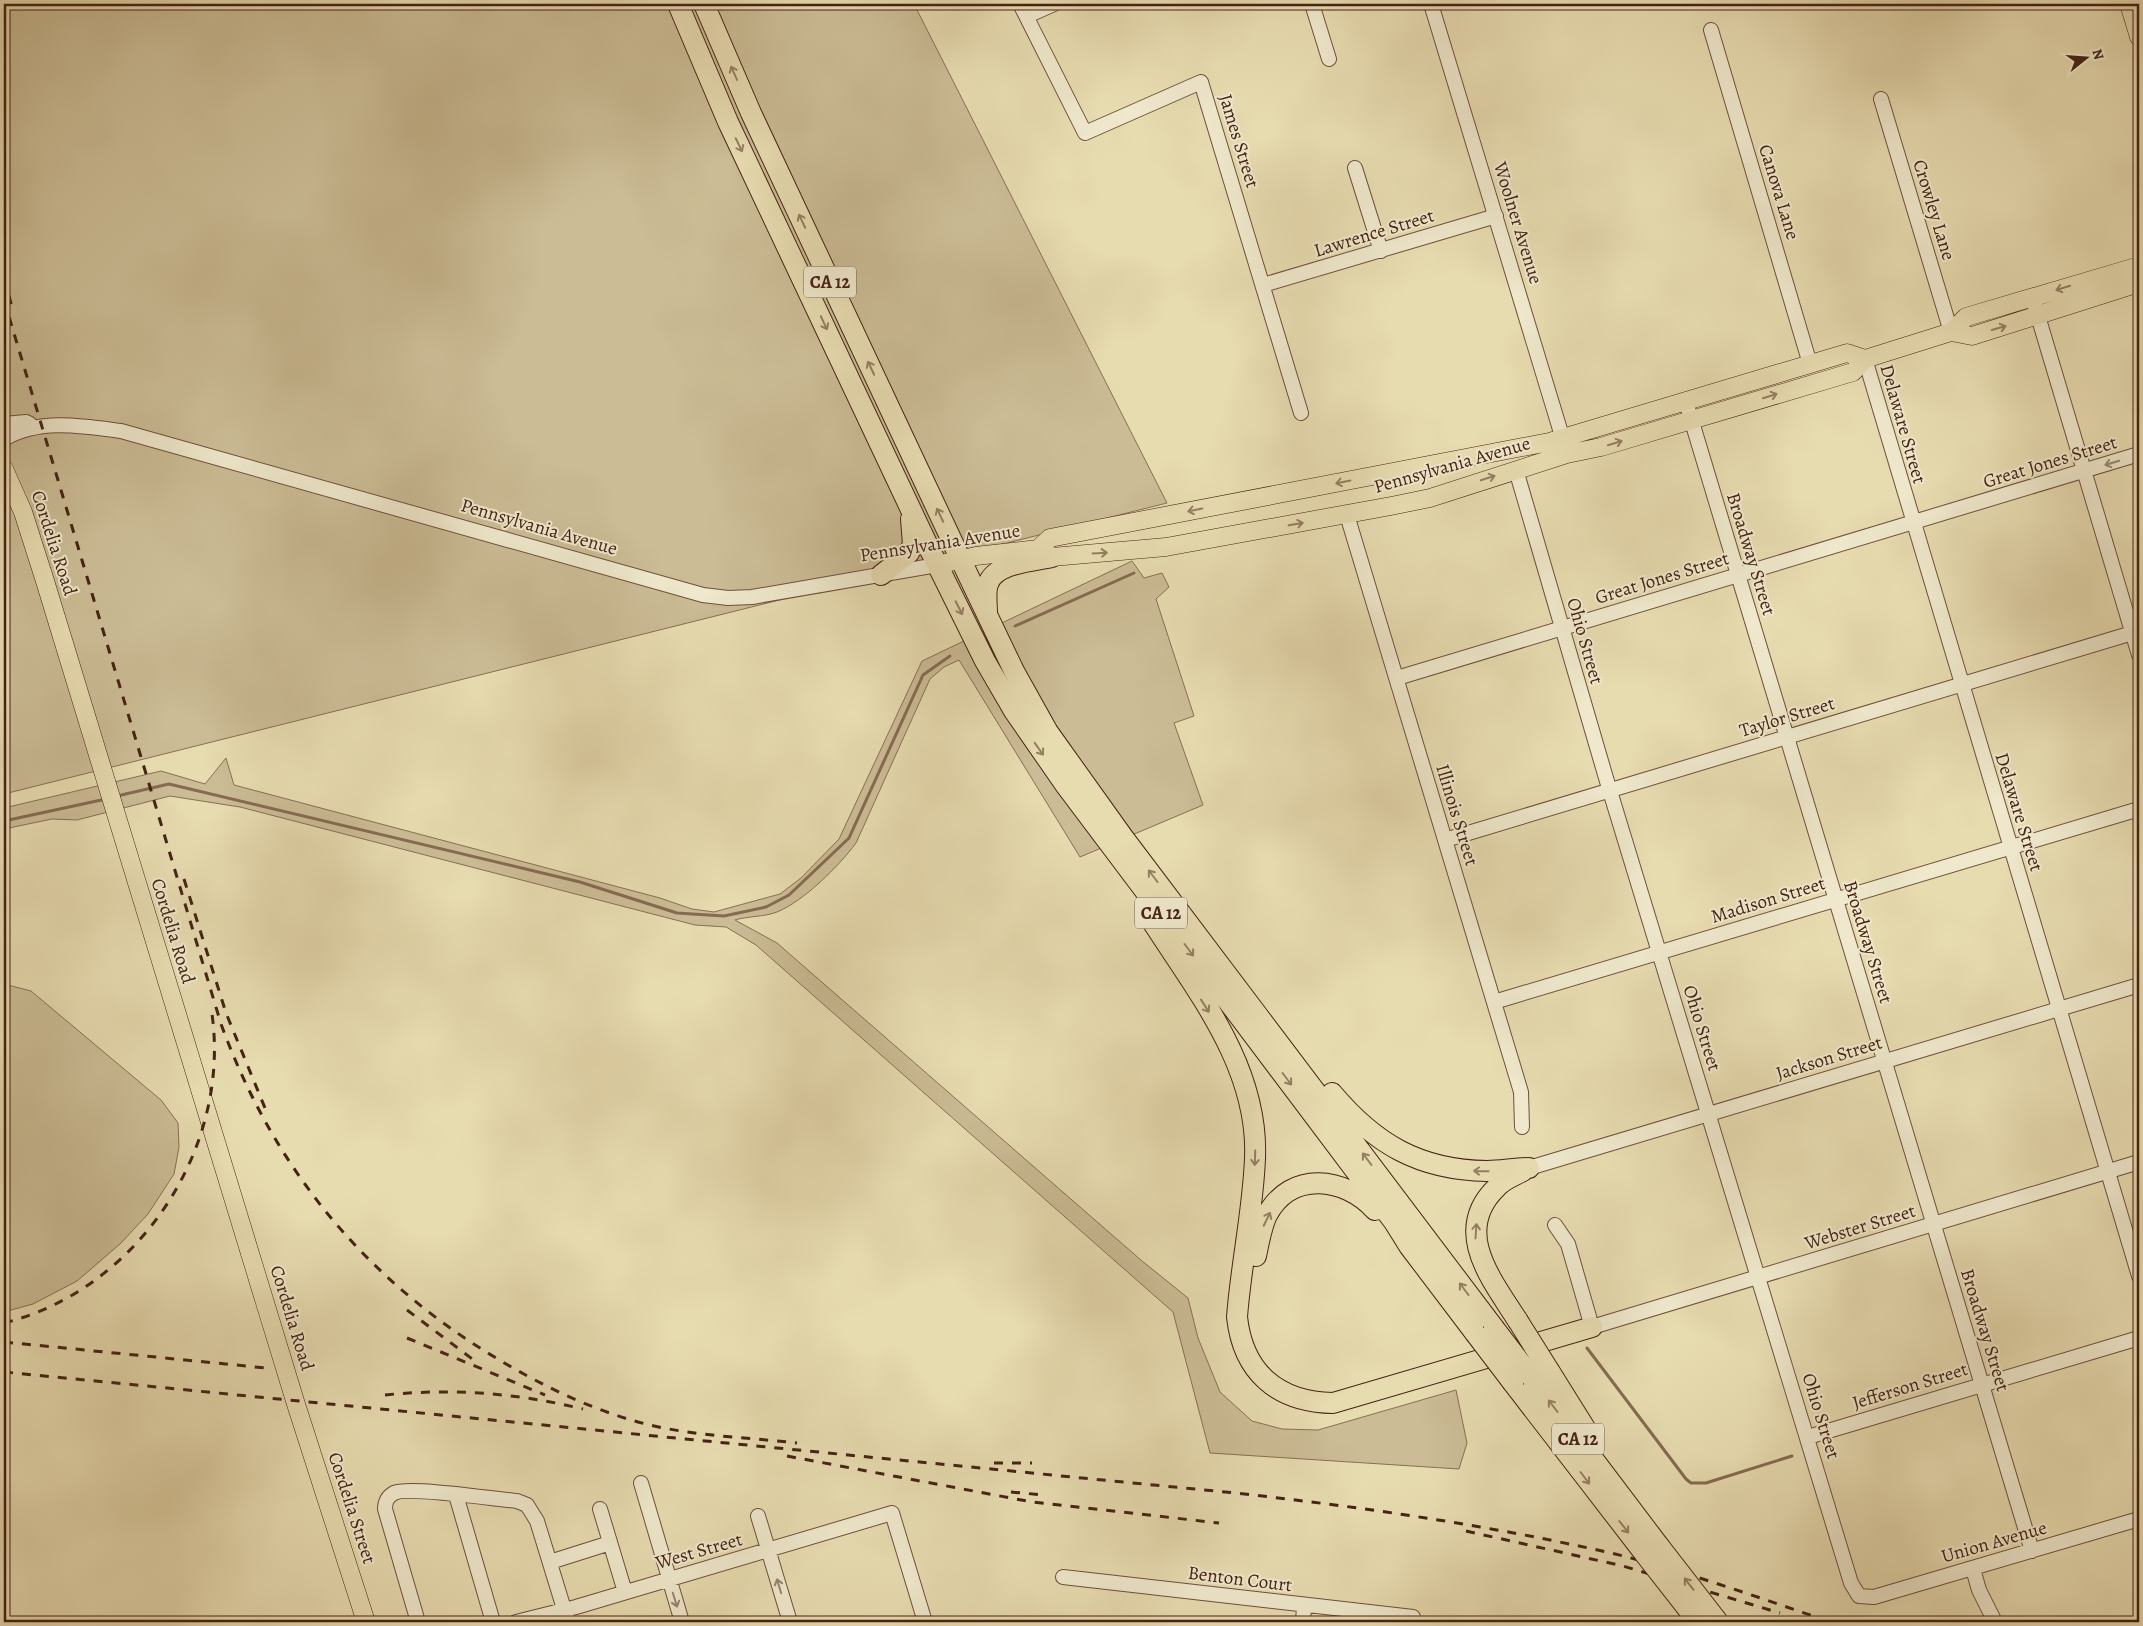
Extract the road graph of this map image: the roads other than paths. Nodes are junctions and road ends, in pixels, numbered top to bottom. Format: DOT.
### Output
graph roads {
  1 [pos="678,4"];
  2 [pos="704,4"];
  3 [pos="1054,4"];
  4 [pos="1312,4"];
  5 [pos="1431,4"];
  6 [pos="2129,4"];
  7 [pos="1024,10"];
  8 [pos="1711,30"];
  9 [pos="2139,37"];
  10 [pos="1329,59"];
  11 [pos="1881,99"];
  12 [pos="1355,168"];
  13 [pos="1496,216"];
  14 [pos="1381,251"];
  15 [pos="2139,266"];
  16 [pos="2139,283"];
  17 [pos="1263,285"];
  18 [pos="2032,298"];
  19 [pos="2038,316"];
  20 [pos="1951,332"];
  21 [pos="1865,359"];
  22 [pos="1810,364"];
  23 [pos="1686,402"];
  24 [pos="1301,414"];
  25 [pos="1691,420"];
  26 [pos="4,424"];
  27 [pos="35,428"];
  28 [pos="4,439"];
  29 [pos="1565,446"];
  30 [pos="2139,454"];
  31 [pos="4,469"];
  32 [pos="1516,470"];
  33 [pos="2084,471"];
  34 [pos="909,504"];
  35 [pos="1348,515"];
  36 [pos="1913,523"];
  37 [pos="1045,553"];
  38 [pos="960,559"];
  39 [pos="937,565"];
  40 [pos="881,574"];
  41 [pos="1738,575"];
  42 [pos="988,617"];
  43 [pos="1562,628"];
  44 [pos="2136,632"];
  45 [pos="2139,655"];
  46 [pos="1397,678"];
  47 [pos="1962,685"];
  48 [pos="1787,737"];
  49 [pos="1610,790"];
  50 [pos="2139,809"];
  51 [pos="1446,840"];
  52 [pos="1110,844"];
  53 [pos="2011,848"];
  54 [pos="1836,899"];
  55 [pos="1200,938"];
  56 [pos="1659,952"];
  57 [pos="2139,985"];
  58 [pos="1494,1002"];
  59 [pos="2059,1009"];
  60 [pos="1884,1060"];
  61 [pos="1709,1114"];
  62 [pos="1522,1127"];
  63 [pos="2139,1162"];
  64 [pos="1529,1168"];
  65 [pos="2108,1171"];
  66 [pos="1934,1224"];
  67 [pos="1555,1225"];
  68 [pos="1410,1246"];
  69 [pos="2139,1276"];
  70 [pos="1759,1278"];
  71 [pos="1592,1327"];
  72 [pos="1485,1331"];
  73 [pos="2139,1338"];
  74 [pos="1541,1375"];
  75 [pos="1982,1384"];
  76 [pos="1287,1392"];
  77 [pos="297,1407"];
  78 [pos="1808,1437"];
  79 [pos="641,1482"];
  80 [pos="456,1495"];
  81 [pos="600,1508"];
  82 [pos="758,1516"];
  83 [pos="2139,1519"];
  84 [pos="610,1543"];
  85 [pos="768,1550"];
  86 [pos="1651,1550"];
  87 [pos="2032,1551"];
  88 [pos="550,1562"];
  89 [pos="1973,1568"];
  90 [pos="1063,1577"];
  91 [pos="668,1579"];
  92 [pos="626,1592"];
  93 [pos="1859,1596"];
  94 [pos="1304,1606"];
  95 [pos="564,1608"];
  96 [pos="1413,1617"];
  97 [pos="366,1622"];
  98 [pos="418,1622"];
  99 [pos="493,1622"];
  100 [pos="520,1622"];
  101 [pos="568,1622"];
  102 [pos="682,1622"];
  103 [pos="790,1622"];
  104 [pos="925,1622"];
  105 [pos="1303,1622"];
  106 [pos="1682,1622"];
  107 [pos="1698,1622"];
  108 [pos="1718,1622"];
  109 [pos="1995,1622"];
  1 -- 34 [label="highway, CA 12, one-way"];
  38 -- 2 [label="highway, CA 12, one-way"];
  3 -- 7 [label="street"];
  4 -- 10 [label="street"];
  5 -- 13 [label="street, Woolner Avenue"];
  6 -- 9 [label="main road"];
  7 -- 17 [label="street, James Street"];
  8 -- 22 [label="street, Canova Lane"];
  11 -- 20 [label="street, Crowley Lane"];
  12 -- 14 [label="street"];
  13 -- 14 [label="street, Lawrence Street"];
  13 -- 29 [label="street, Woolner Avenue"];
  14 -- 17 [label="street, Lawrence Street"];
  15 -- 18 [label="main road, Pennsylvania Avenue, one-way"];
  16 -- 19 [label="main road, Pennsylvania Avenue"];
  17 -- 24 [label="street, James Street"];
  18 -- 19 [label="street"];
  18 -- 20 [label="main road, Pennsylvania Avenue"];
  20 -- 19 [label="main road, Pennsylvania Avenue, one-way"];
  19 -- 33 [label="street"];
  20 -- 21 [label="main road, Pennsylvania Avenue"];
  21 -- 22 [label="main road, Pennsylvania Avenue"];
  25 -- 21 [label="main road, Pennsylvania Avenue, one-way"];
  21 -- 36 [label="street, Delaware Street"];
  22 -- 23 [label="main road, Pennsylvania Avenue"];
  23 -- 25 [label="street, Broadway Street"];
  23 -- 29 [label="main road, Pennsylvania Avenue"];
  29 -- 25 [label="main road, Pennsylvania Avenue, one-way"];
  25 -- 41 [label="street, Broadway Street"];
  26 -- 27 [label="street, Pennsylvania Avenue"];
  27 -- 28 [label="street, Pennsylvania Avenue"];
  27 -- 40 [label="street, Pennsylvania Avenue"];
  29 -- 32 [label="main road, Pennsylvania Avenue"];
  29 -- 37 [label="main road, Pennsylvania Avenue, one-way"];
  30 -- 33 [label="street, Great Jones Street, one-way"];
  31 -- 77 [label="main road, Cordelia Road"];
  35 -- 32 [label="main road, Pennsylvania Avenue, one-way"];
  32 -- 43 [label="street, Ohio Street"];
  33 -- 36 [label="street, Great Jones Street"];
  33 -- 44 [label="street"];
  34 -- 39 [label="highway, CA 12"];
  34 -- 40 [label="highway"];
  37 -- 35 [label="main road, Pennsylvania Avenue, one-way"];
  35 -- 46 [label="street, Illinois Street"];
  36 -- 41 [label="street, Great Jones Street"];
  36 -- 47 [label="street, Delaware Street"];
  37 -- 38 [label="main road, Pennsylvania Avenue"];
  37 -- 42 [label="highway"];
  38 -- 39 [label="main road, Pennsylvania Avenue"];
  38 -- 42 [label="highway, CA 12"];
  39 -- 40 [label="street, Pennsylvania Avenue"];
  39 -- 52 [label="highway, CA 12, one-way"];
  41 -- 43 [label="street, Great Jones Street"];
  41 -- 48 [label="street, Broadway Street"];
  55 -- 42 [label="highway, CA 12, one-way"];
  43 -- 46 [label="street, Great Jones Street"];
  43 -- 49 [label="street, Ohio Street"];
  44 -- 45 [label="street"];
  44 -- 47 [label="street, Taylor Street"];
  46 -- 51 [label="street, Illinois Street"];
  47 -- 48 [label="street, Taylor Street"];
  47 -- 53 [label="street, Delaware Street"];
  48 -- 49 [label="street, Taylor Street"];
  48 -- 54 [label="street, Broadway Street"];
  49 -- 51 [label="street, Taylor Street"];
  49 -- 56 [label="street, Ohio Street"];
  50 -- 53 [label="street, Madison Street"];
  51 -- 58 [label="street, Illinois Street"];
  52 -- 68 [label="highway, CA 12, one-way"];
  52 -- 76 [label="highway, one-way"];
  53 -- 54 [label="street, Madison Street"];
  53 -- 59 [label="street, Delaware Street"];
  54 -- 56 [label="street, Madison Street"];
  54 -- 60 [label="street, Broadway Street"];
  64 -- 55 [label="highway, one-way"];
  72 -- 55 [label="highway, CA 12, one-way"];
  56 -- 58 [label="street, Madison Street"];
  56 -- 61 [label="street, Ohio Street"];
  57 -- 59 [label="street, Jackson Street"];
  58 -- 62 [label="street, Illinois Street"];
  59 -- 60 [label="street, Jackson Street"];
  59 -- 65 [label="street, Delaware Street"];
  60 -- 61 [label="street, Jackson Street"];
  60 -- 66 [label="street, Broadway Street"];
  61 -- 64 [label="street, Jackson Street"];
  61 -- 70 [label="street, Ohio Street"];
  63 -- 65 [label="street, Webster Street"];
  74 -- 64 [label="highway, one-way, bridge"];
  65 -- 66 [label="street, Webster Street"];
  65 -- 69 [label="street, Delaware Street"];
  66 -- 70 [label="street, Webster Street"];
  66 -- 75 [label="street, Broadway Street"];
  67 -- 71 [label="street"];
  68 -- 72 [label="highway, CA 12"];
  76 -- 68 [label="highway, one-way"];
  70 -- 71 [label="street, Webster Street"];
  70 -- 78 [label="street, Ohio Street"];
  71 -- 76 [label="highway"];
  72 -- 74 [label="highway, CA 12, bridge"];
  72 -- 86 [label="highway, CA 12, one-way, bridge"];
  73 -- 75 [label="street, Jefferson Street"];
  86 -- 74 [label="highway, CA 12, one-way"];
  75 -- 78 [label="street, Jefferson Street"];
  75 -- 87 [label="street, Broadway Street"];
  77 -- 97 [label="main road, Cordelia Street"];
  78 -- 93 [label="street, Ohio Street"];
  79 -- 91 [label="street"];
  80 -- 88 [label="street"];
  80 -- 98 [label="street"];
  80 -- 99 [label="street"];
  81 -- 84 [label="street"];
  82 -- 85 [label="street"];
  83 -- 87 [label="street, Union Avenue"];
  84 -- 88 [label="street"];
  84 -- 92 [label="street"];
  85 -- 91 [label="street, West Street"];
  103 -- 85 [label="street, one-way"];
  85 -- 104 [label="street, West Street"];
  86 -- 106 [label="highway, bridge"];
  86 -- 107 [label="highway, CA 12, bridge"];
  108 -- 86 [label="highway, CA 12, one-way, bridge"];
  87 -- 89 [label="street, Union Avenue"];
  88 -- 95 [label="street"];
  89 -- 93 [label="street, Union Avenue"];
  89 -- 109 [label="street"];
  90 -- 94 [label="street, Benton Court"];
  91 -- 92 [label="street, West Street"];
  91 -- 102 [label="street, one-way"];
  92 -- 95 [label="street, West Street"];
  94 -- 96 [label="street, Benton Court"];
  94 -- 105 [label="street"];
  95 -- 100 [label="street, West Street"];
  95 -- 101 [label="street"];
}
